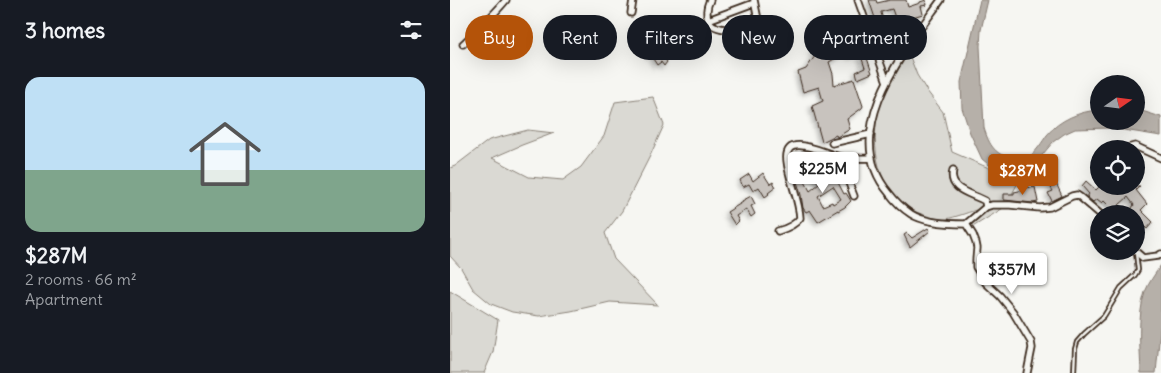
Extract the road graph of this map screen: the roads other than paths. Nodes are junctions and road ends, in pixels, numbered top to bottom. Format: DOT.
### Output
graph roads {
  1 [pos="500,0"];
  2 [pos="506,0"];
  3 [pos="633,0"];
  4 [pos="710,0"];
  5 [pos="858,0"];
  6 [pos="941,0"];
  7 [pos="754,2"];
  8 [pos="500,7"];
  9 [pos="632,13"];
  10 [pos="708,15"];
  11 [pos="757,15"];
  12 [pos="712,18"];
  13 [pos="463,44"];
  14 [pos="887,82"];
  15 [pos="871,134"];
  16 [pos="832,143"];
  17 [pos="1145,151"];
  18 [pos="839,157"];
  19 [pos="872,158"];
  20 [pos="1161,158"];
  21 [pos="953,170"];
  22 [pos="854,196"];
  23 [pos="1090,206"];
  24 [pos="986,207"];
  25 [pos="966,224"];
  26 [pos="778,231"];
  27 [pos="1161,254"];
  28 [pos="1145,258"];
  29 [pos="1137,260"];
  30 [pos="1027,373"];
  31 [pos="1074,373"];
  1 -- 8 [label="street"];
  2 -- 8 [label="street"];
  3 -- 9 [label="street"];
  4 -- 10 [label="street"];
  5 -- 14 [label="street"];
  6 -- 14 [label="street"];
  7 -- 11 [label="street"];
  7 -- 12 [label="street"];
  8 -- 13 [label="street"];
  14 -- 15 [label="street"];
  15 -- 16 [label="street"];
  15 -- 19 [label="street"];
  17 -- 20 [label="street"];
  18 -- 19 [label="street"];
  18 -- 22 [label="street"];
  18 -- 26 [label="street"];
  19 -- 25 [label="street"];
  21 -- 24 [label="street"];
  23 -- 24 [label="street"];
  24 -- 25 [label="street"];
  25 -- 30 [label="street"];
  27 -- 28 [label="street"];
  29 -- 31 [label="lane"];
}
